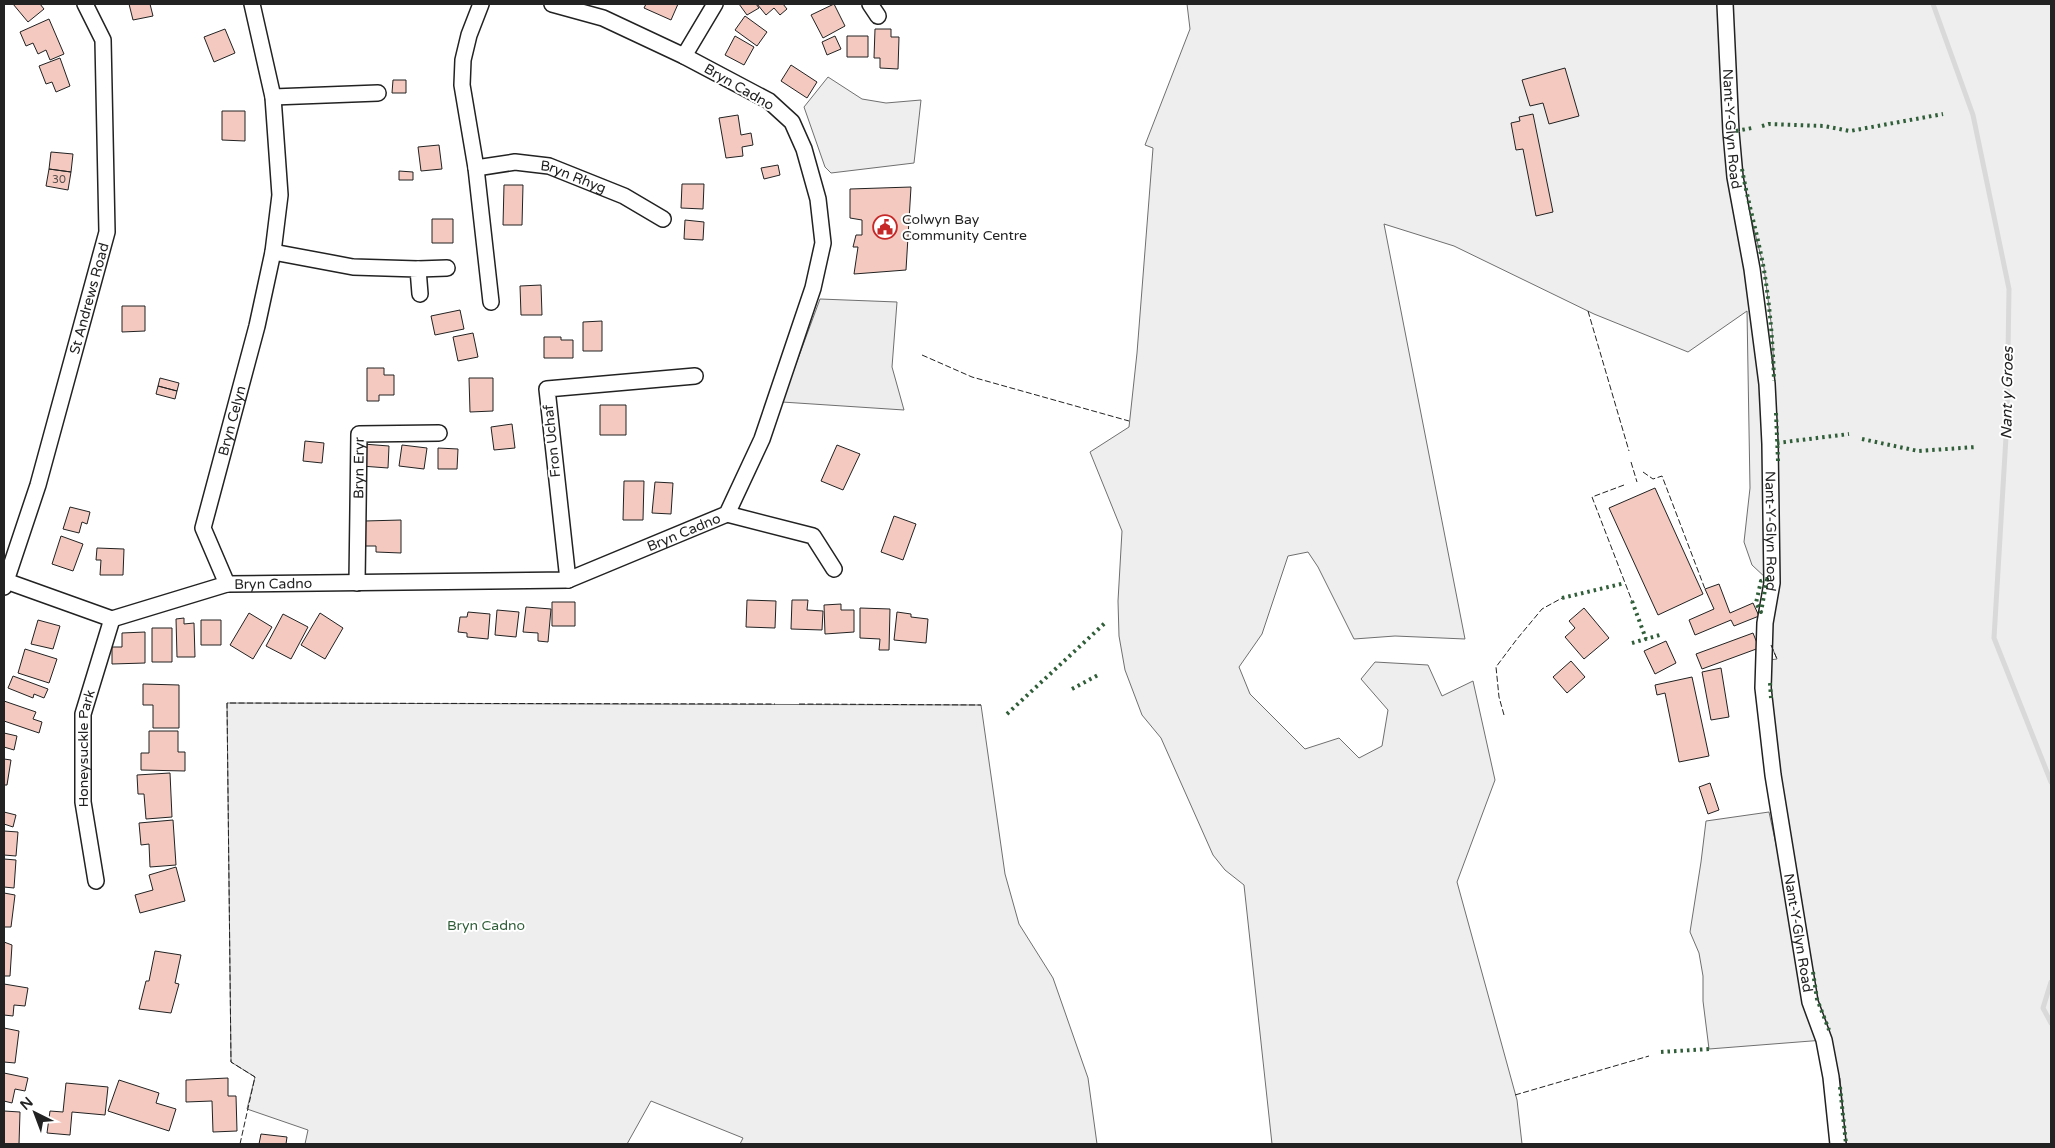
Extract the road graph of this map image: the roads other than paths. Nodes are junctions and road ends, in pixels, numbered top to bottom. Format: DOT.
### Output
graph roads {
  1 [pos="85,4"];
  2 [pos="252,4"];
  3 [pos="481,4"];
  4 [pos="552,4"];
  5 [pos="716,4"];
  6 [pos="1725,4"];
  7 [pos="684,56"];
  8 [pos="378,93"];
  9 [pos="273,96"];
  10 [pos="476,168"];
  11 [pos="664,219"];
  12 [pos="273,252"];
  13 [pos="447,268"];
  14 [pos="418,269"];
  15 [pos="420,294"];
  16 [pos="491,302"];
  17 [pos="694,376"];
  18 [pos="439,432"];
  19 [pos="727,514"];
  20 [pos="834,569"];
  21 [pos="568,580"];
  22 [pos="357,583"];
  23 [pos="5,584"];
  24 [pos="227,584"];
  25 [pos="112,620"];
  26 [pos="96,881"];
  27 [pos="1838,1144"];
  1 -- 23 [label="street, St Andrews Road"];
  2 -- 9 [label="street, Bryn Celyn"];
  3 -- 10 [label="street"];
  4 -- 7 [label="street, Bryn Cadno"];
  5 -- 7 [label="street"];
  6 -- 27 [label="street, Nant-Y-Glyn Road"];
  7 -- 19 [label="street, Bryn Cadno"];
  8 -- 9 [label="street"];
  9 -- 12 [label="street, Bryn Celyn"];
  10 -- 11 [label="street, Bryn Rhyg"];
  10 -- 16 [label="street"];
  12 -- 14 [label="street"];
  12 -- 24 [label="street, Bryn Celyn"];
  13 -- 14 [label="street"];
  14 -- 15 [label="street"];
  17 -- 21 [label="street, Fron Uchaf"];
  18 -- 22 [label="street, Bryn Eryr"];
  19 -- 20 [label="street"];
  19 -- 21 [label="street, Bryn Cadno"];
  21 -- 22 [label="street, Bryn Cadno"];
  22 -- 24 [label="street, Bryn Cadno"];
  23 -- 25 [label="street"];
  24 -- 25 [label="street, Bryn Cadno"];
  25 -- 26 [label="street, Honeysuckle Park"];
}
